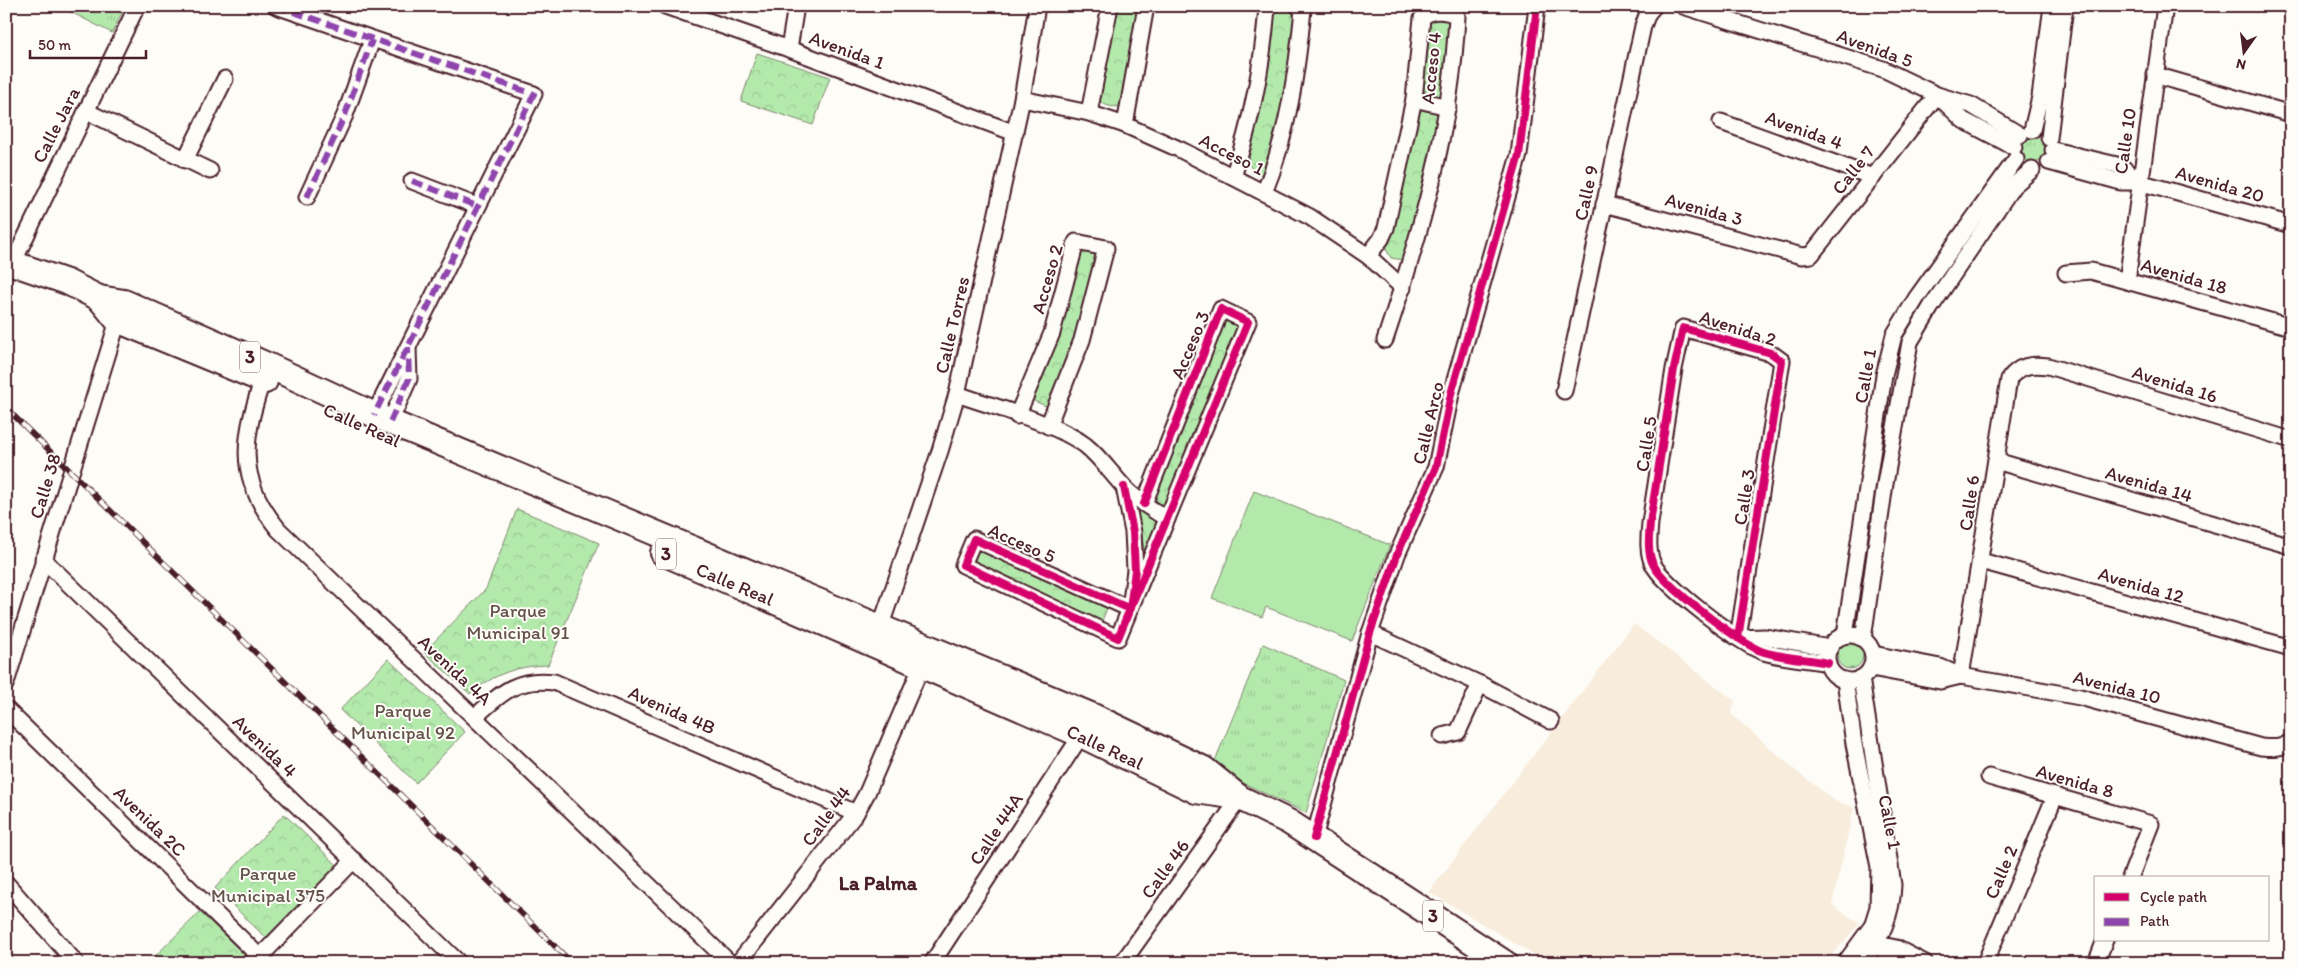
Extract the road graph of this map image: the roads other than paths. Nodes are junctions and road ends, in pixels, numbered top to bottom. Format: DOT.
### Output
graph roads {
  1 [pos="137,6"];
  2 [pos="276,6"];
  3 [pos="665,6"];
  4 [pos="796,6"];
  5 [pos="1037,6"];
  6 [pos="1110,6"];
  7 [pos="1146,6"];
  8 [pos="1269,6"];
  9 [pos="1298,6"];
  10 [pos="1537,6"];
  11 [pos="1654,6"];
  12 [pos="1683,6"];
  13 [pos="2052,6"];
  14 [pos="2065,6"];
  15 [pos="2165,6"];
  16 [pos="372,40"];
  17 [pos="789,50"];
  18 [pos="2155,74"];
  19 [pos="225,79"];
  20 [pos="1937,95"];
  21 [pos="1022,99"];
  22 [pos="1414,99"];
  23 [pos="1448,106"];
  24 [pos="86,111"];
  25 [pos="1089,113"];
  26 [pos="2291,114"];
  27 [pos="1721,122"];
  28 [pos="1125,125"];
  29 [pos="1015,133"];
  30 [pos="2020,143"];
  31 [pos="2051,150"];
  32 [pos="185,160"];
  33 [pos="2032,170"];
  34 [pos="210,171"];
  35 [pos="1233,177"];
  36 [pos="1874,177"];
  37 [pos="412,181"];
  38 [pos="2139,182"];
  39 [pos="1264,193"];
  40 [pos="307,197"];
  41 [pos="1604,204"];
  42 [pos="478,206"];
  43 [pos="2291,225"];
  44 [pos="1793,253"];
  45 [pos="1368,256"];
  46 [pos="10,262"];
  47 [pos="2066,273"];
  48 [pos="2127,281"];
  49 [pos="1403,288"];
  50 [pos="1918,297"];
  51 [pos="1931,307"];
  52 [pos="121,311"];
  53 [pos="2291,327"];
  54 [pos="1683,328"];
  55 [pos="1385,340"];
  56 [pos="1782,360"];
  57 [pos="2048,366"];
  58 [pos="265,373"];
  59 [pos="1564,391"];
  60 [pos="957,394"];
  61 [pos="1017,416"];
  62 [pos="382,419"];
  63 [pos="1048,426"];
  64 [pos="2291,440"];
  65 [pos="1996,461"];
  66 [pos="1869,482"];
  67 [pos="1885,484"];
  68 [pos="1124,487"];
  69 [pos="1144,504"];
  70 [pos="1167,519"];
  71 [pos="2291,546"];
  72 [pos="43,559"];
  73 [pos="1981,561"];
  74 [pos="1130,609"];
  75 [pos="1370,633"];
  76 [pos="878,635"];
  77 [pos="1846,635"];
  78 [pos="1738,638"];
  79 [pos="1862,639"];
  80 [pos="2291,648"];
  81 [pos="1829,655"];
  82 [pos="926,656"];
  83 [pos="1868,666"];
  84 [pos="1960,676"];
  85 [pos="1845,680"];
  86 [pos="6,683"];
  87 [pos="1480,684"];
  88 [pos="6,709"];
  89 [pos="475,717"];
  90 [pos="1552,721"];
  91 [pos="1087,725"];
  92 [pos="1442,736"];
  93 [pos="2291,741"];
  94 [pos="1988,777"];
  95 [pos="2054,796"];
  96 [pos="1240,798"];
  97 [pos="856,813"];
  98 [pos="1876,818"];
  99 [pos="1314,838"];
  100 [pos="354,860"];
  101 [pos="2131,876"];
  102 [pos="6,883"];
  103 [pos="1871,941"];
  104 [pos="2104,942"];
  105 [pos="260,961"];
  106 [pos="76,963"];
  107 [pos="459,963"];
  108 [pos="730,963"];
  109 [pos="738,963"];
  110 [pos="932,963"];
  111 [pos="1122,963"];
  112 [pos="1505,963"];
  113 [pos="1845,963"];
  114 [pos="1863,963"];
  115 [pos="1902,963"];
  116 [pos="1925,963"];
  117 [pos="1985,963"];
  118 [pos="2096,963"];
  1 -- 24 [label="street, Calle Jara"];
  2 -- 16 [label="street"];
  3 -- 17 [label="street, Avenida 1"];
  4 -- 17 [label="street"];
  5 -- 21 [label="street, Calle Torres"];
  6 -- 25 [label="street"];
  7 -- 28 [label="street"];
  8 -- 35 [label="street"];
  9 -- 39 [label="street"];
  10 -- 75 [label="street, Calle Arco"];
  11 -- 41 [label="street, Calle 9"];
  12 -- 20 [label="street, Avenida 5"];
  13 -- 30 [label="street"];
  14 -- 31 [label="street"];
  15 -- 18 [label="street, Calle 10"];
  16 -- 40 [label="street"];
  16 -- 42 [label="street"];
  17 -- 29 [label="street, Avenida 1"];
  18 -- 26 [label="street"];
  18 -- 38 [label="street, Calle 10"];
  19 -- 32 [label="street"];
  20 -- 30 [label="street, Avenida 5"];
  20 -- 36 [label="street, Calle 7"];
  21 -- 25 [label="street, Acceso 1"];
  21 -- 29 [label="street, Calle Torres"];
  22 -- 23 [label="street"];
  22 -- 23 [label="street, Acceso 4"];
  22 -- 45 [label="street, Acceso 4"];
  23 -- 49 [label="street, Acceso 4"];
  24 -- 32 [label="street"];
  24 -- 46 [label="street, Calle Jara"];
  25 -- 28 [label="street, Acceso 1"];
  27 -- 36 [label="street, Avenida 4"];
  28 -- 35 [label="street, Acceso 1"];
  29 -- 60 [label="street, Calle Torres"];
  30 -- 31 [label="street, Avenida 20"];
  30 -- 33 [label="street"];
  30 -- 50 [label="street, Calle 1"];
  31 -- 33 [label="street, Calle 1"];
  31 -- 38 [label="street, Avenida 20"];
  32 -- 34 [label="street"];
  33 -- 51 [label="street, Calle 1"];
  35 -- 39 [label="street, Acceso 1"];
  36 -- 44 [label="street, Calle 7"];
  37 -- 42 [label="street"];
  38 -- 43 [label="street, Avenida 20"];
  38 -- 48 [label="street, Calle 10"];
  39 -- 45 [label="street, Acceso 1"];
  41 -- 44 [label="street, Avenida 3"];
  41 -- 59 [label="street, Calle 9"];
  42 -- 62 [label="street"];
  45 -- 49 [label="street, Acceso 1"];
  46 -- 52 [label="main road, Calle Real / 3"];
  47 -- 48 [label="street, Avenida 18"];
  48 -- 53 [label="street, Avenida 18"];
  49 -- 55 [label="street, Acceso 4"];
  50 -- 51 [label="street"];
  50 -- 66 [label="street, Calle 1"];
  51 -- 67 [label="street, Calle 1"];
  52 -- 58 [label="main road, Calle Real / 3"];
  52 -- 72 [label="street, Calle 38"];
  54 -- 56 [label="street, Avenida 2"];
  54 -- 78 [label="street, Calle 5"];
  56 -- 78 [label="street, Calle 3"];
  57 -- 64 [label="street, Avenida 16"];
  57 -- 65 [label="street, Calle 6"];
  58 -- 62 [label="main road, Calle Real / 3"];
  58 -- 76 [label="main road, Calle Real / 3"];
  58 -- 89 [label="street, Avenida 4A"];
  60 -- 61 [label="street"];
  60 -- 76 [label="street, Calle Torres"];
  61 -- 63 [label="street"];
  61 -- 63 [label="street, Acceso 2"];
  62 -- 76 [label="main road, Calle Real / 3"];
  63 -- 68 [label="street"];
  65 -- 71 [label="street, Avenida 14"];
  65 -- 73 [label="street, Calle 6"];
  66 -- 67 [label="street"];
  66 -- 77 [label="street, Calle 1"];
  67 -- 79 [label="street, Calle 1"];
  68 -- 69 [label="street"];
  68 -- 74 [label="street"];
  69 -- 70 [label="street"];
  69 -- 70 [label="street, Acceso 3"];
  70 -- 74 [label="street"];
  72 -- 86 [label="street, Calle 38"];
  72 -- 100 [label="street, Avenida 4"];
  73 -- 80 [label="street, Avenida 12"];
  73 -- 84 [label="street, Calle 6"];
  74 -- 74 [label="street, Acceso 5"];
  75 -- 87 [label="street"];
  75 -- 99 [label="street, Calle Arco"];
  76 -- 82 [label="main road, Calle Real / 3"];
  77 -- 79 [label="street"];
  77 -- 81 [label="street"];
  78 -- 81 [label="street"];
  79 -- 83 [label="street"];
  81 -- 85 [label="street"];
  82 -- 91 [label="main road, Calle Real / 3"];
  82 -- 97 [label="street, Calle 44"];
  83 -- 84 [label="street, Avenida 10"];
  83 -- 85 [label="street"];
  83 -- 98 [label="street, Calle 1"];
  84 -- 93 [label="street, Avenida 10"];
  85 -- 98 [label="street, Calle 1"];
  87 -- 90 [label="street"];
  87 -- 92 [label="street"];
  88 -- 105 [label="street, Avenida 2C"];
  89 -- 97 [label="street, Avenida 4B"];
  89 -- 108 [label="street, Avenida 4A"];
  91 -- 96 [label="main road, Calle Real / 3"];
  91 -- 110 [label="street, Calle 44A"];
  94 -- 95 [label="street, Avenida 8"];
  95 -- 101 [label="street, Avenida 8"];
  95 -- 117 [label="street, Calle 2"];
  96 -- 99 [label="main road, Calle Real / 3"];
  96 -- 111 [label="street, Calle 46"];
  97 -- 109 [label="street, Calle 44"];
  98 -- 103 [label="street, Calle 1"];
  99 -- 112 [label="main road, Calle Real / 3"];
  100 -- 105 [label="street"];
  100 -- 107 [label="street, Avenida 4"];
  102 -- 106 [label="street"];
  103 -- 113 [label="street, Calle 1"];
  103 -- 114 [label="street, Calle 1"];
  103 -- 115 [label="street"];
  103 -- 116 [label="street"];
  104 -- 118 [label="street"];
}
